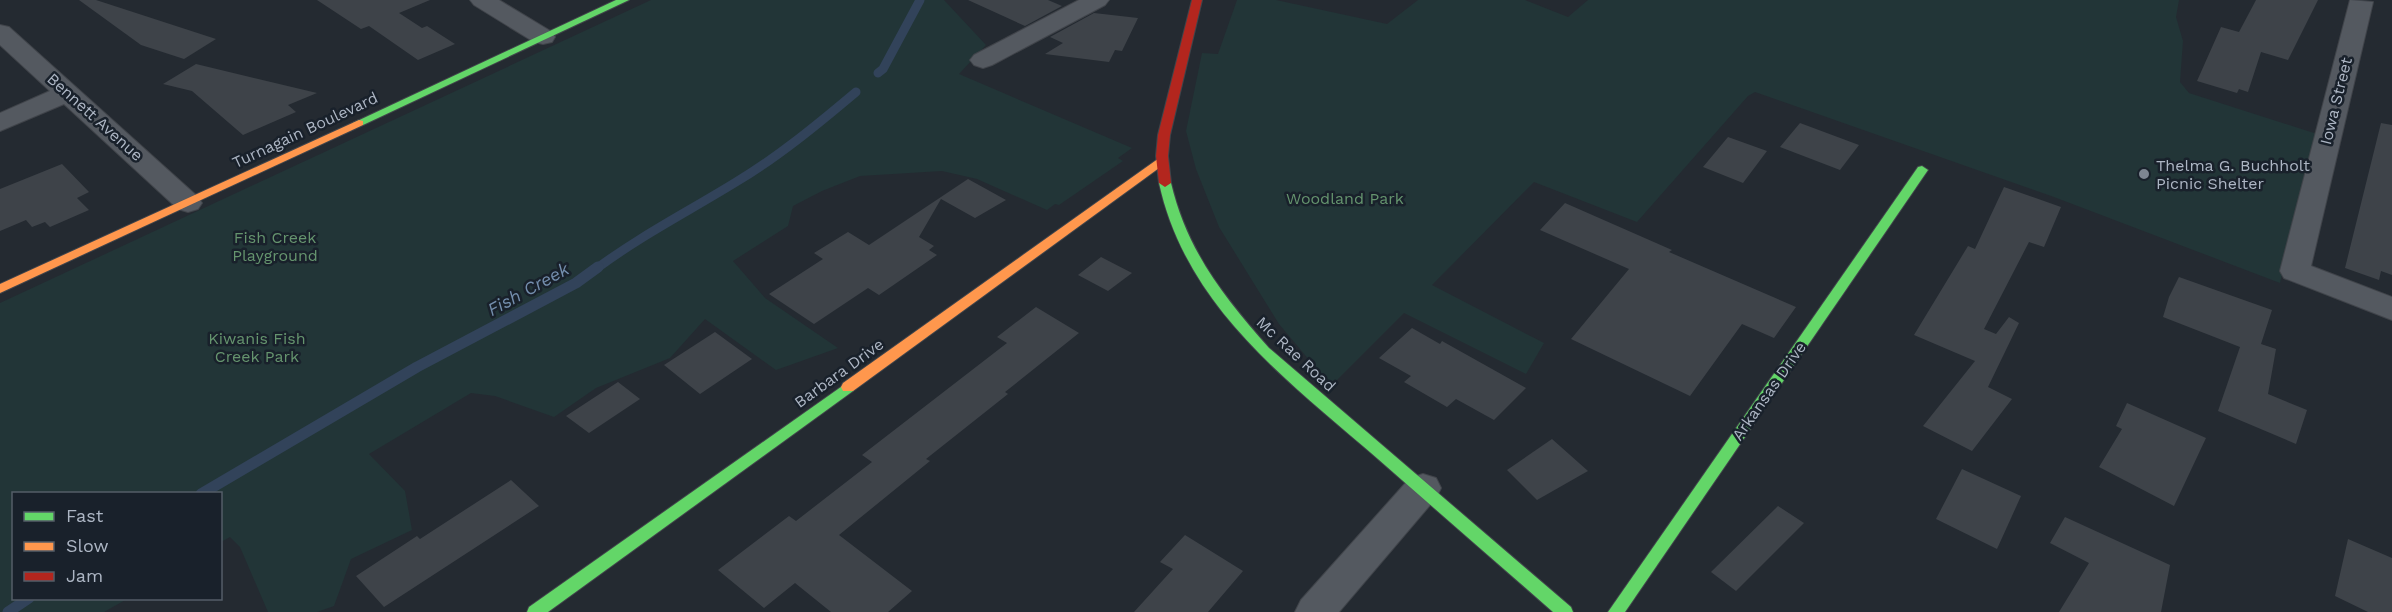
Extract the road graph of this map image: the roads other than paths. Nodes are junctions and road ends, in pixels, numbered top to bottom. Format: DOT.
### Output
graph roads {
  1 [pos="482,0"];
  2 [pos="624,0"];
  3 [pos="1097,0"];
  4 [pos="1197,0"];
  5 [pos="2361,2"];
  6 [pos="0,32"];
  7 [pos="543,37"];
  8 [pos="982,60"];
  9 [pos="69,92"];
  10 [pos="0,123"];
  11 [pos="1162,160"];
  12 [pos="1922,170"];
  13 [pos="188,203"];
  14 [pos="0,289"];
  15 [pos="2392,309"];
  16 [pos="1424,488"];
  17 [pos="535,612"];
  18 [pos="1315,612"];
  19 [pos="1565,612"];
  20 [pos="1616,612"];
  1 -- 7 [label="street"];
  2 -- 7 [label="street, Turnagain Boulevard"];
  3 -- 8 [label="street"];
  4 -- 11 [label="street, Mc Rae Road"];
  5 -- 15 [label="street, Iowa Street"];
  6 -- 9 [label="street, Bennett Avenue"];
  7 -- 13 [label="street, Turnagain Boulevard"];
  9 -- 10 [label="street"];
  9 -- 13 [label="street, Bennett Avenue"];
  11 -- 16 [label="street, Mc Rae Road"];
  11 -- 17 [label="street, Barbara Drive"];
  12 -- 20 [label="street, Arkansas Drive"];
  13 -- 14 [label="street, Turnagain Boulevard"];
  16 -- 18 [label="street"];
  16 -- 19 [label="street, Mc Rae Road"];
}
